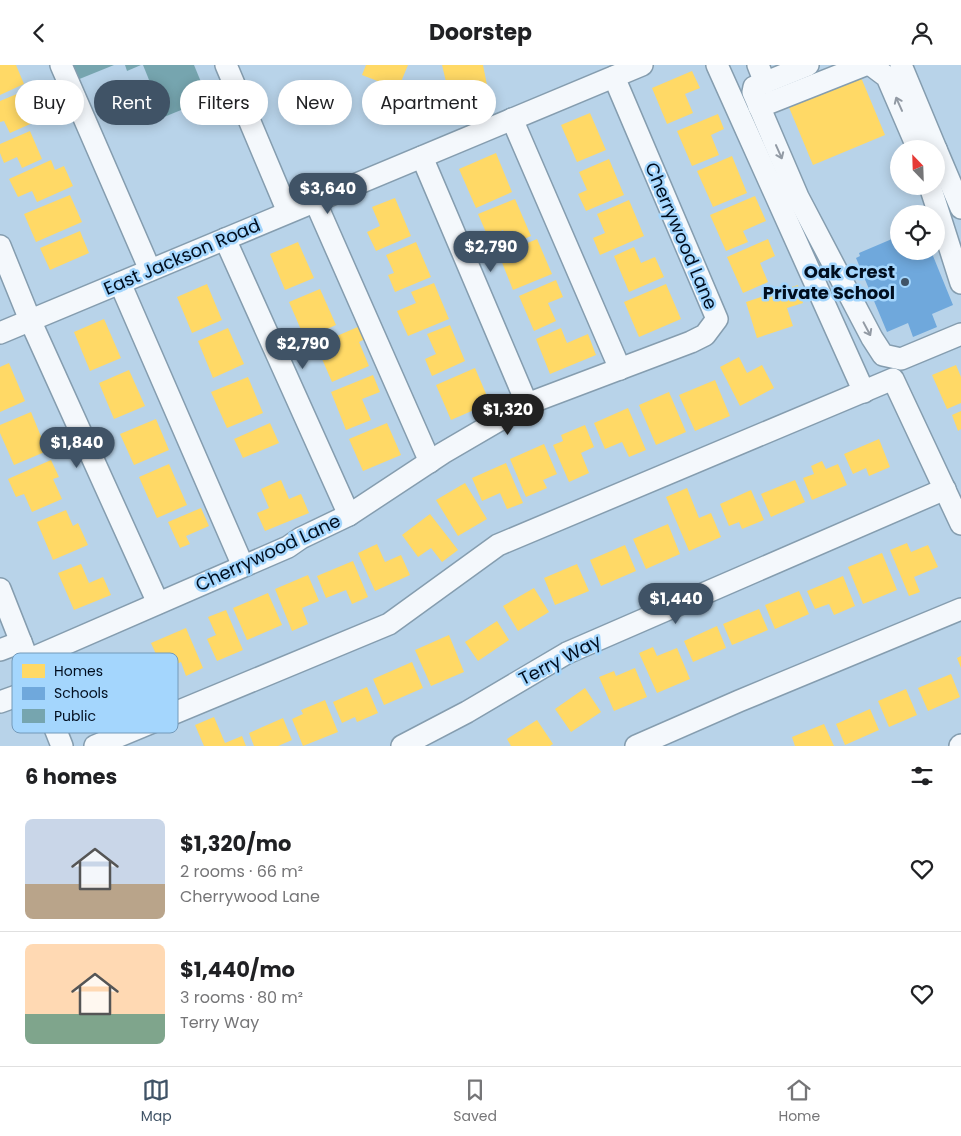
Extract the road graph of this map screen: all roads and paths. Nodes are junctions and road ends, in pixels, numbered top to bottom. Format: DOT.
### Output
graph roads {
  1 [pos="61,65"];
  2 [pos="226,65"];
  3 [pos="642,65"];
  4 [pos="717,65"];
  5 [pos="808,65"];
  6 [pos="865,65"];
  7 [pos="871,65"];
  8 [pos="901,65"];
  9 [pos="762,74"];
  10 [pos="614,77"];
  11 [pos="759,107"];
  12 [pos="512,119"];
  13 [pos="914,140"];
  14 [pos="932,140"];
  15 [pos="422,157"];
  16 [pos="945,170"];
  17 [pos="933,195"];
  18 [pos="316,201"];
  19 [pos="961,208"];
  20 [pos="288,213"];
  21 [pos="225,239"];
  22 [pos="0,246"];
  23 [pos="150,270"];
  24 [pos="120,283"];
  25 [pos="961,283"];
  26 [pos="30,320"];
  27 [pos="0,333"];
  28 [pos="961,334"];
  29 [pos="620,369"];
  30 [pos="864,392"];
  31 [pos="527,404"];
  32 [pos="430,462"];
  33 [pos="945,489"];
  34 [pos="349,515"];
  35 [pos="961,524"];
  36 [pos="243,566"];
  37 [pos="0,589"];
  38 [pos="158,603"];
  39 [pos="961,609"];
  40 [pos="0,651"];
  41 [pos="25,651"];
  42 [pos="12,698"];
  43 [pos="0,702"];
  44 [pos="178,712"];
  45 [pos="57,733"];
  46 [pos="126,733"];
  47 [pos="62,746"];
  48 [pos="95,746"];
  49 [pos="402,746"];
  50 [pos="636,746"];
  1 -- 23 [label="street"];
  2 -- 20 [label="street"];
  3 -- 10 [label="street, East Jackson Road"];
  4 -- 30 [label="street"];
  5 -- 9 [label="street"];
  6 -- 11 [label="street"];
  13 -- 7 [label="street, one-way"];
  8 -- 14 [label="street"];
  9 -- 11 [label="street"];
  10 -- 12 [label="street, East Jackson Road"];
  10 -- 29 [label="street, Cherrywood Lane"];
  11 -- 28 [label="street, one-way"];
  12 -- 15 [label="street, East Jackson Road"];
  12 -- 29 [label="street"];
  15 -- 18 [label="street, East Jackson Road"];
  15 -- 31 [label="street"];
  16 -- 19 [label="street"];
  17 -- 25 [label="street"];
  18 -- 20 [label="street, East Jackson Road"];
  18 -- 32 [label="street"];
  20 -- 21 [label="street, East Jackson Road"];
  21 -- 23 [label="street, East Jackson Road"];
  21 -- 34 [label="street"];
  22 -- 26 [label="street"];
  23 -- 24 [label="street, East Jackson Road"];
  24 -- 26 [label="street, East Jackson Road"];
  24 -- 36 [label="street"];
  26 -- 27 [label="street, East Jackson Road"];
  26 -- 38 [label="street"];
  29 -- 31 [label="street, Cherrywood Lane"];
  30 -- 33 [label="street"];
  30 -- 44 [label="street"];
  31 -- 32 [label="street, Cherrywood Lane"];
  32 -- 34 [label="street, Cherrywood Lane"];
  33 -- 35 [label="street"];
  33 -- 49 [label="street, Terry Way"];
  34 -- 36 [label="street, Cherrywood Lane"];
  36 -- 38 [label="street, Cherrywood Lane"];
  37 -- 41 [label="street"];
  38 -- 41 [label="street, Cherrywood Lane"];
  39 -- 50 [label="street"];
  40 -- 41 [label="street, Cherrywood Lane"];
  42 -- 43 [label="street"];
  45 -- 47 [label="street"];
  46 -- 48 [label="street"];
}
